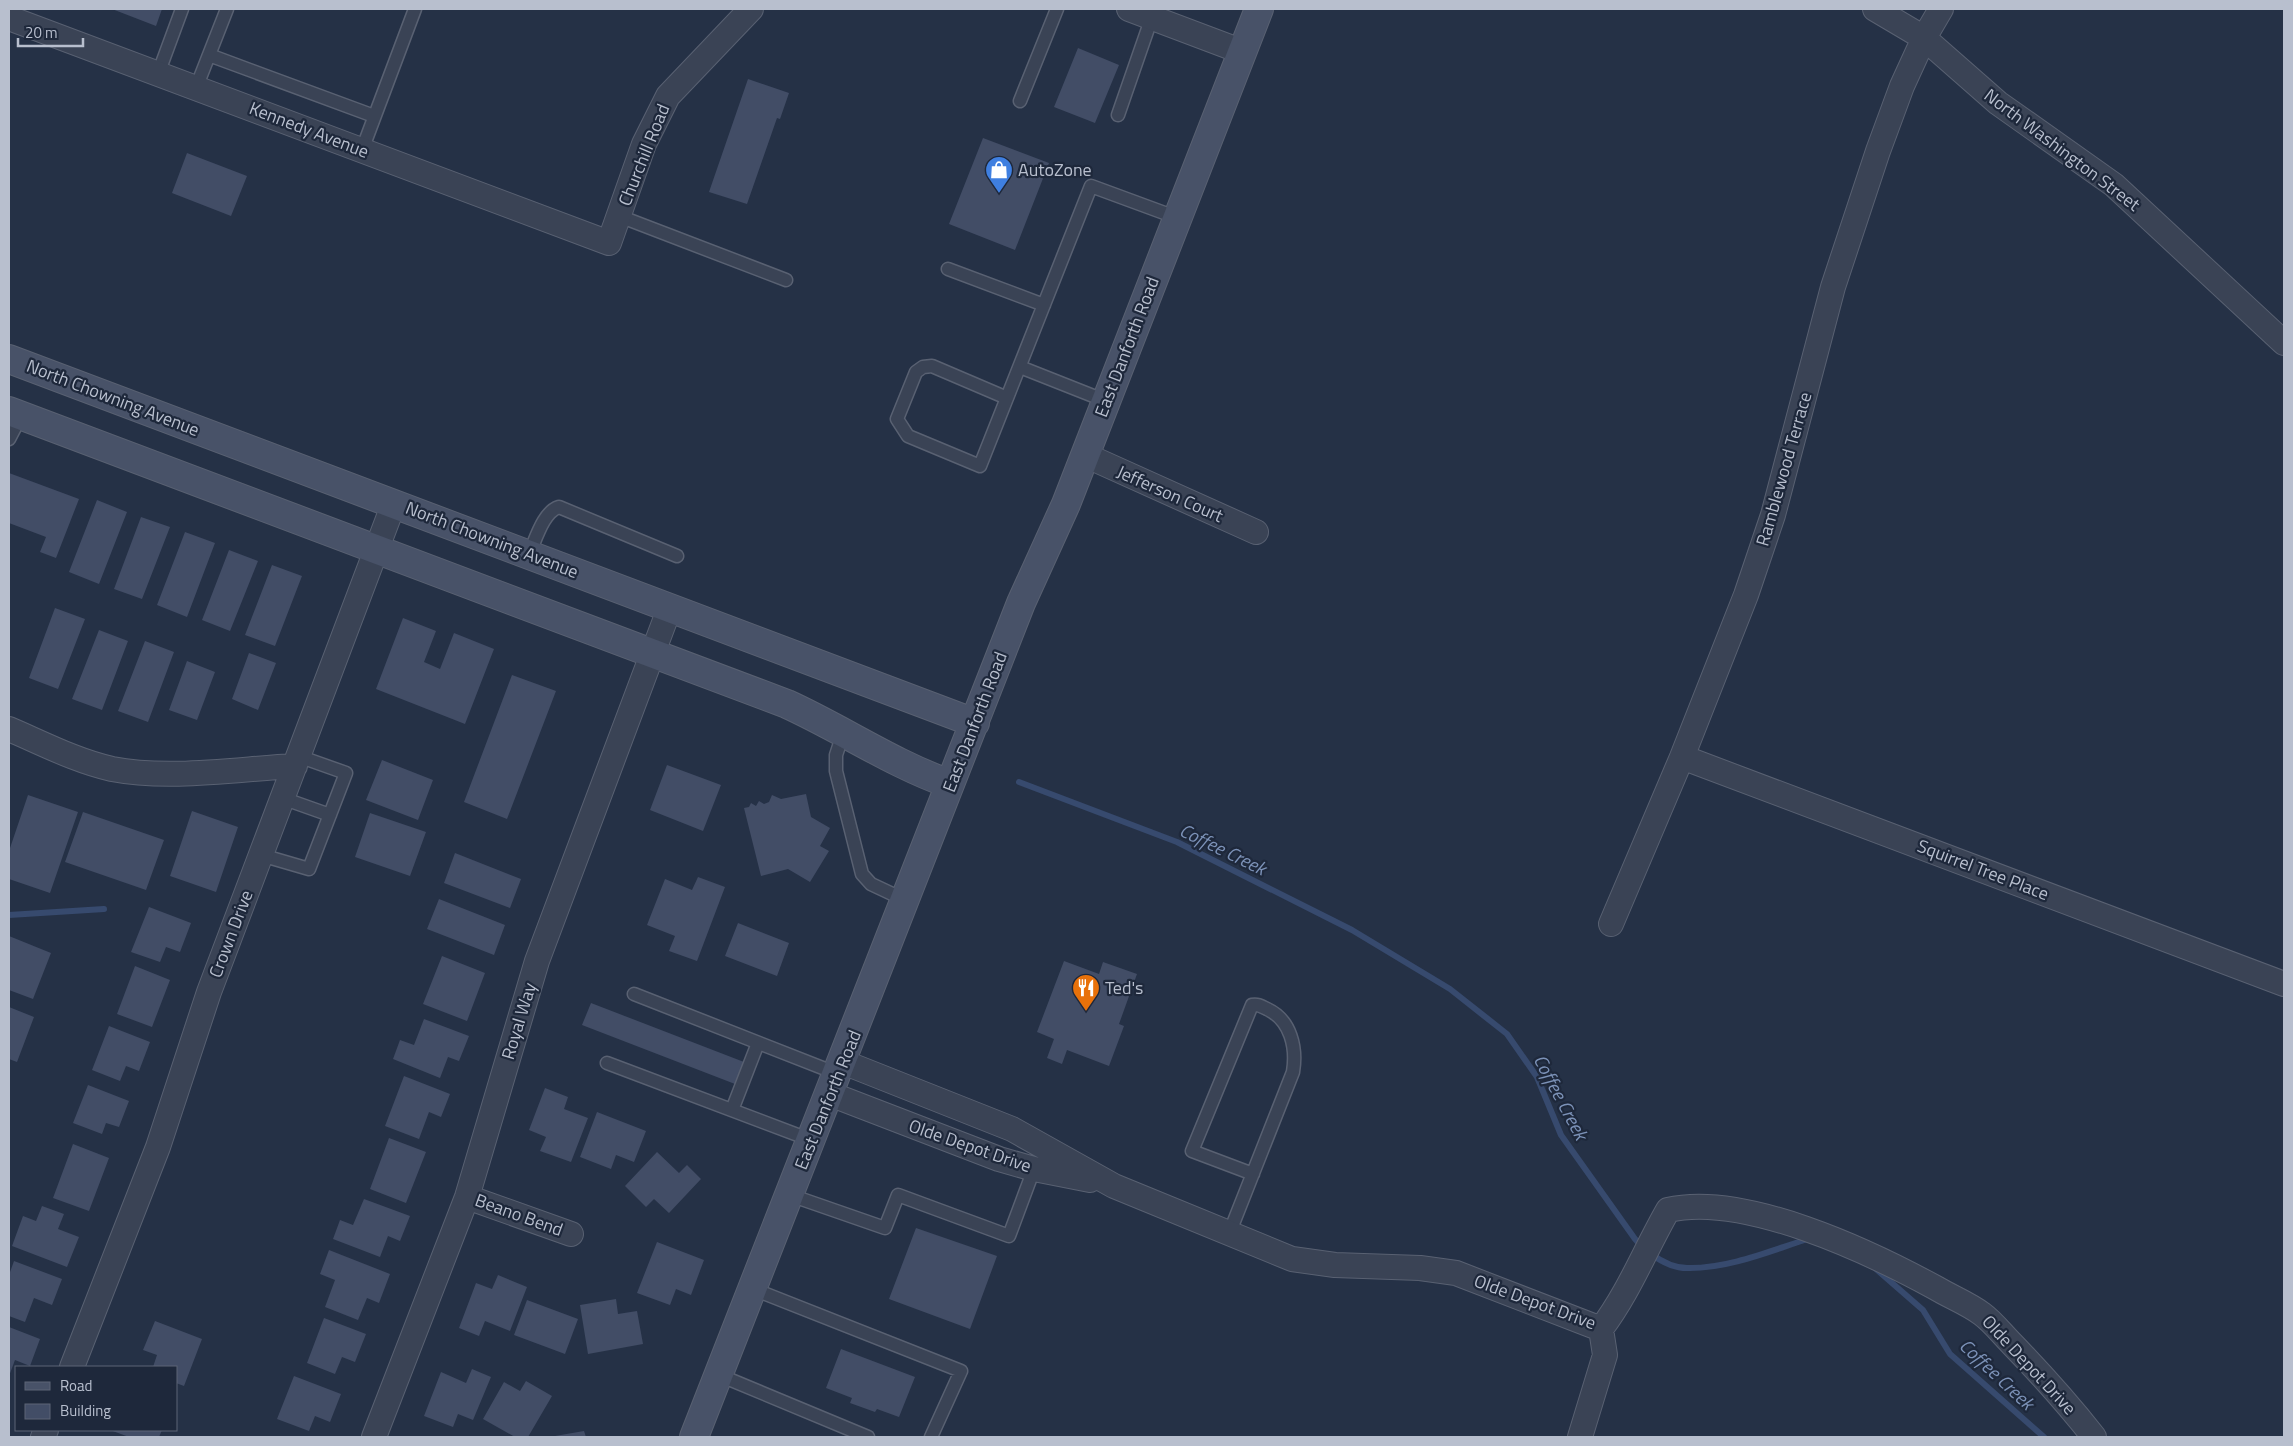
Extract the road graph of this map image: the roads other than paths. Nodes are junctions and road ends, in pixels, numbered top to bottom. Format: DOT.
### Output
graph roads {
  1 [pos="182,9"];
  2 [pos="227,9"];
  3 [pos="415,9"];
  4 [pos="751,9"];
  5 [pos="1057,9"];
  6 [pos="1130,9"];
  7 [pos="1259,9"];
  8 [pos="1875,9"];
  9 [pos="1941,9"];
  10 [pos="1152,17"];
  11 [pos="9,18"];
  12 [pos="1924,38"];
  13 [pos="1242,52"];
  14 [pos="209,55"];
  15 [pos="158,74"];
  16 [pos="196,88"];
  17 [pos="1020,101"];
  18 [pos="1118,115"];
  19 [pos="374,116"];
  20 [pos="362,150"];
  21 [pos="619,216"];
  22 [pos="1178,218"];
  23 [pos="609,243"];
  24 [pos="948,269"];
  25 [pos="786,280"];
  26 [pos="1044,305"];
  27 [pos="2284,343"];
  28 [pos="9,359"];
  29 [pos="1020,367"];
  30 [pos="1008,398"];
  31 [pos="1106,401"];
  32 [pos="13,422"];
  33 [pos="1085,455"];
  34 [pos="394,503"];
  35 [pos="1256,532"];
  36 [pos="376,550"];
  37 [pos="529,554"];
  38 [pos="677,556"];
  39 [pos="670,607"];
  40 [pos="653,654"];
  41 [pos="975,722"];
  42 [pos="9,729"];
  43 [pos="844,732"];
  44 [pos="1682,757"];
  45 [pos="296,761"];
  46 [pos="950,784"];
  47 [pos="282,798"];
  48 [pos="330,815"];
  49 [pos="261,855"];
  50 [pos="905,900"];
  51 [pos="1611,924"];
  52 [pos="2284,984"];
  53 [pos="634,994"];
  54 [pos="758,1043"];
  55 [pos="607,1063"];
  56 [pos="837,1077"];
  57 [pos="732,1110"];
  58 [pos="811,1140"];
  59 [pos="1034,1170"];
  60 [pos="1253,1174"];
  61 [pos="1114,1186"];
  62 [pos="790,1195"];
  63 [pos="467,1197"];
  64 [pos="571,1234"];
  65 [pos="1229,1234"];
  66 [pos="753,1289"];
  67 [pos="1600,1329"];
  68 [pos="72,1366"];
  69 [pos="719,1375"];
  70 [pos="374,1437"];
  71 [pos="694,1437"];
  72 [pos="868,1437"];
  73 [pos="931,1437"];
  74 [pos="1580,1437"];
  75 [pos="2094,1437"];
  1 -- 15 [label="lane"];
  2 -- 14 [label="lane"];
  3 -- 19 [label="lane"];
  4 -- 21 [label="street, Churchill Road"];
  5 -- 17 [label="lane"];
  6 -- 10 [label="street"];
  7 -- 13 [label="street, East Danforth Road"];
  8 -- 12 [label="street, North Washington Street"];
  9 -- 12 [label="street, Ramblewood Terrace"];
  10 -- 13 [label="street"];
  10 -- 18 [label="lane"];
  11 -- 15 [label="street, Kennedy Avenue"];
  12 -- 27 [label="street, North Washington Street"];
  12 -- 44 [label="street, Ramblewood Terrace"];
  13 -- 22 [label="street, East Danforth Road"];
  14 -- 16 [label="lane"];
  14 -- 19 [label="lane"];
  15 -- 16 [label="street, Kennedy Avenue"];
  16 -- 20 [label="street, Kennedy Avenue"];
  19 -- 20 [label="lane"];
  20 -- 23 [label="street, Kennedy Avenue"];
  21 -- 23 [label="street, Churchill Road"];
  21 -- 25 [label="lane"];
  22 -- 26 [label="lane"];
  22 -- 31 [label="street, East Danforth Road"];
  24 -- 26 [label="lane"];
  26 -- 29 [label="lane"];
  28 -- 34 [label="street, North Chowning Avenue"];
  29 -- 30 [label="lane"];
  29 -- 31 [label="lane"];
  30 -- 30 [label="lane"];
  31 -- 33 [label="street, East Danforth Road"];
  32 -- 36 [label="street"];
  33 -- 35 [label="street, Jefferson Court"];
  33 -- 41 [label="street, East Danforth Road"];
  34 -- 36 [label="street, Crown Drive"];
  34 -- 37 [label="street, North Chowning Avenue"];
  36 -- 40 [label="street"];
  36 -- 45 [label="street, Crown Drive"];
  37 -- 38 [label="lane"];
  37 -- 39 [label="street, North Chowning Avenue"];
  39 -- 40 [label="street, Royal Way"];
  39 -- 41 [label="street, North Chowning Avenue"];
  40 -- 43 [label="street"];
  40 -- 63 [label="street, Royal Way"];
  41 -- 46 [label="street, East Danforth Road"];
  42 -- 45 [label="street"];
  43 -- 46 [label="street"];
  43 -- 50 [label="lane"];
  44 -- 51 [label="street, Ramblewood Terrace"];
  44 -- 52 [label="street, Squirrel Tree Place"];
  45 -- 47 [label="street, Crown Drive"];
  45 -- 48 [label="lane"];
  46 -- 50 [label="street, East Danforth Road"];
  47 -- 48 [label="lane"];
  47 -- 49 [label="street, Crown Drive"];
  48 -- 49 [label="lane"];
  49 -- 68 [label="street, Crown Drive"];
  50 -- 56 [label="street, East Danforth Road"];
  53 -- 54 [label="lane"];
  54 -- 56 [label="lane"];
  54 -- 57 [label="lane"];
  55 -- 57 [label="lane"];
  56 -- 58 [label="street, East Danforth Road"];
  56 -- 59 [label="street, Olde Depot Drive"];
  56 -- 61 [label="street, Olde Depot Drive"];
  57 -- 58 [label="lane"];
  58 -- 62 [label="street, East Danforth Road"];
  59 -- 61 [label="street, Olde Depot Drive"];
  59 -- 62 [label="lane"];
  60 -- 60 [label="lane"];
  60 -- 65 [label="lane"];
  61 -- 65 [label="street, Olde Depot Drive"];
  62 -- 66 [label="street, East Danforth Road"];
  63 -- 64 [label="street, Beano Bend"];
  63 -- 70 [label="street, Royal Way"];
  65 -- 67 [label="street, Olde Depot Drive"];
  66 -- 69 [label="street, East Danforth Road"];
  66 -- 73 [label="lane"];
  67 -- 74 [label="street"];
  67 -- 75 [label="street, Olde Depot Drive"];
  69 -- 71 [label="street, East Danforth Road"];
  69 -- 72 [label="lane"];
}
